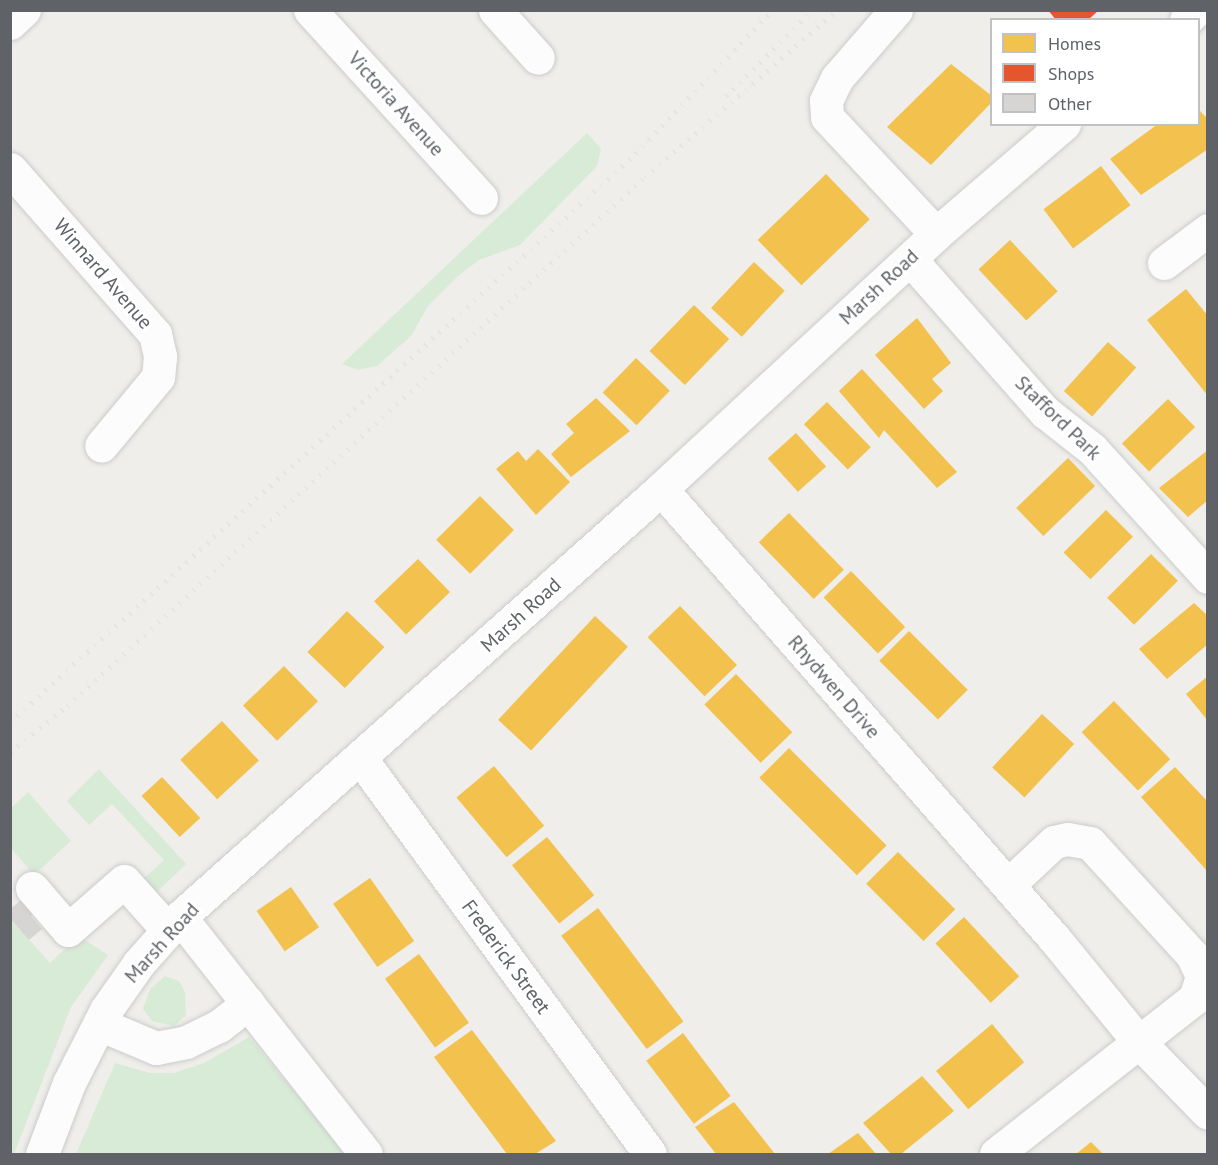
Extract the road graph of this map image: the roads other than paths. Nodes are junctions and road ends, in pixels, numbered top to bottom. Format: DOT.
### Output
graph roads {
  1 [pos="24,10"];
  2 [pos="310,10"];
  3 [pos="495,10"];
  4 [pos="896,10"];
  5 [pos="10,23"];
  6 [pos="538,58"];
  7 [pos="1062,126"];
  8 [pos="10,169"];
  9 [pos="481,198"];
  10 [pos="1208,230"];
  11 [pos="936,234"];
  12 [pos="910,259"];
  13 [pos="1164,263"];
  14 [pos="101,446"];
  15 [pos="661,489"];
  16 [pos="1208,577"];
  17 [pos="361,759"];
  18 [pos="1008,885"];
  19 [pos="32,888"];
  20 [pos="174,924"];
  21 [pos="248,1003"];
  22 [pos="99,1024"];
  23 [pos="1138,1041"];
  24 [pos="1208,1113"];
  25 [pos="42,1155"];
  26 [pos="366,1155"];
  27 [pos="650,1155"];
  28 [pos="996,1155"];
  1 -- 5 [label="street"];
  2 -- 9 [label="street, Victoria Avenue"];
  3 -- 6 [label="street"];
  4 -- 11 [label="street"];
  7 -- 11 [label="street, Marsh Road"];
  8 -- 14 [label="street, Winnard Avenue"];
  10 -- 13 [label="street"];
  11 -- 12 [label="street, Marsh Road"];
  12 -- 15 [label="street, Marsh Road"];
  12 -- 16 [label="street, Stafford Park"];
  15 -- 17 [label="street, Marsh Road"];
  15 -- 18 [label="street, Rhydwen Drive"];
  17 -- 20 [label="street, Marsh Road"];
  17 -- 27 [label="street, Frederick Street"];
  18 -- 23 [label="street, Rhydwen Drive"];
  18 -- 23 [label="street"];
  19 -- 20 [label="street"];
  20 -- 21 [label="street"];
  20 -- 22 [label="street, Marsh Road"];
  21 -- 22 [label="street"];
  21 -- 26 [label="street"];
  22 -- 25 [label="street, Marsh Road"];
  23 -- 24 [label="street, Rhydwen Drive"];
  23 -- 28 [label="street"];
}
